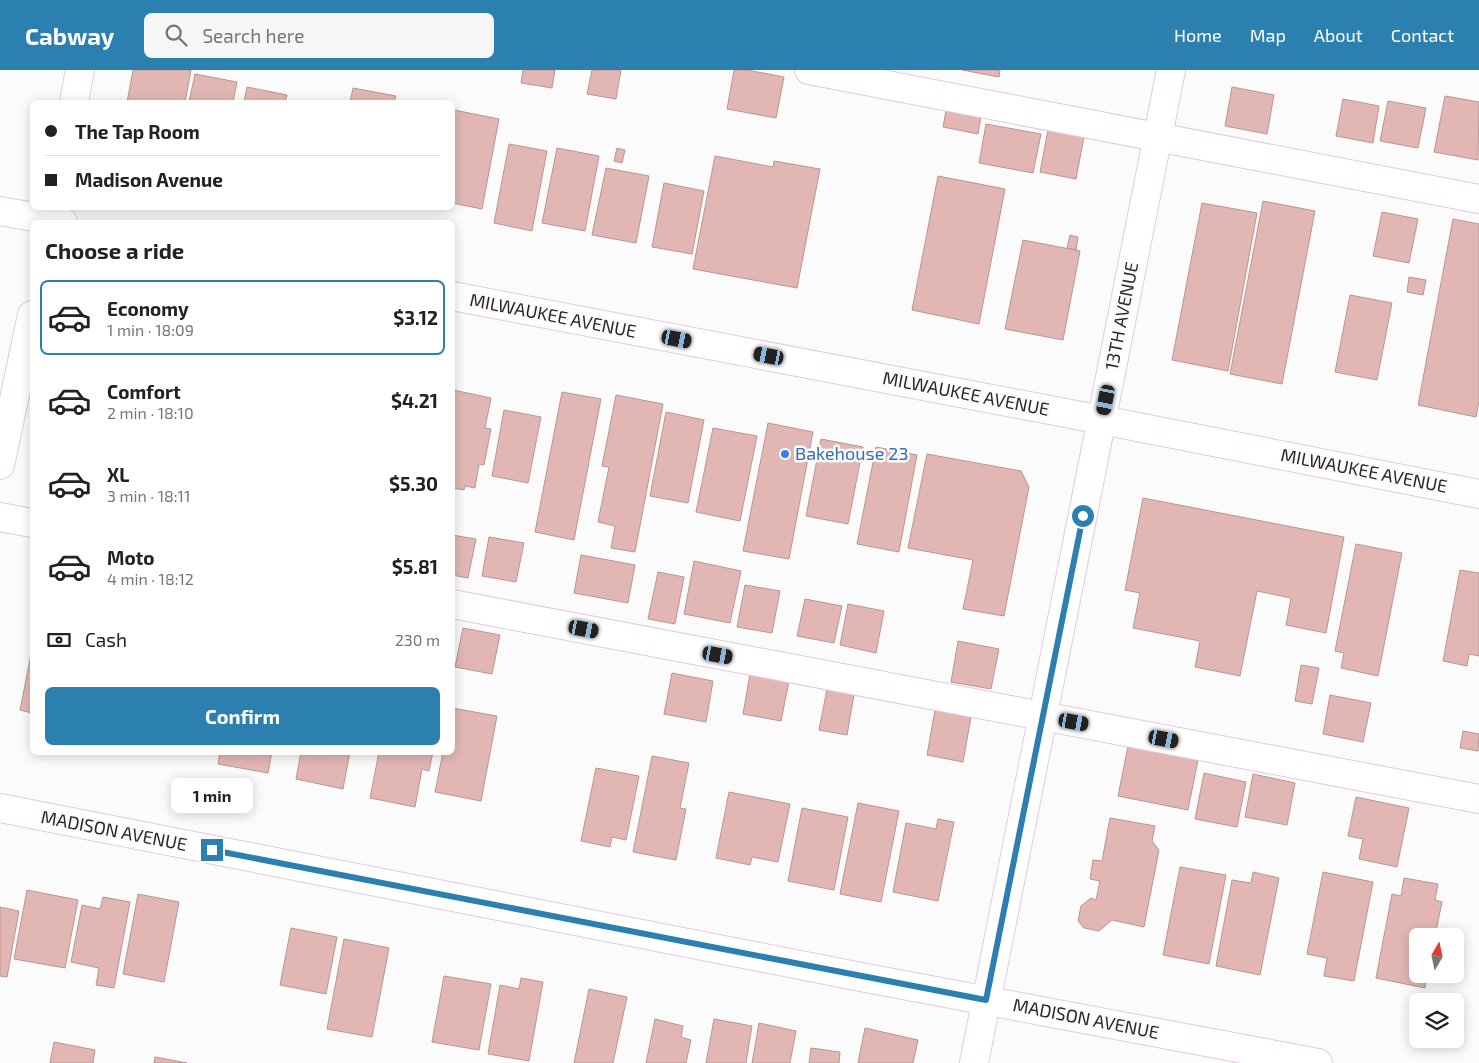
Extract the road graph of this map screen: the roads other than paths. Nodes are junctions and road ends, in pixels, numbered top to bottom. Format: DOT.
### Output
graph roads {
  1 [pos="80,70"];
  2 [pos="809,70"];
  3 [pos="1171,70"];
  4 [pos="74,100"];
  5 [pos="1157,138"];
  6 [pos="1479,199"];
  7 [pos="0,211"];
  8 [pos="55,218"];
  9 [pos="455,297"];
  10 [pos="30,324"];
  11 [pos="1102,420"];
  12 [pos="0,465"];
  13 [pos="1479,494"];
  14 [pos="0,517"];
  15 [pos="30,523"];
  16 [pos="455,605"];
  17 [pos="1043,716"];
  18 [pos="1479,799"];
  19 [pos="0,808"];
  20 [pos="986,1000"];
  21 [pos="974,1063"];
  22 [pos="1318,1063"];
  1 -- 4 [label="street"];
  2 -- 5 [label="street"];
  3 -- 5 [label="street, 13TH AVENUE"];
  5 -- 6 [label="street"];
  5 -- 11 [label="street, 13TH AVENUE"];
  7 -- 8 [label="street"];
  9 -- 11 [label="street, MILWAUKEE AVENUE"];
  10 -- 12 [label="street"];
  11 -- 13 [label="street, MILWAUKEE AVENUE"];
  11 -- 17 [label="street, 13TH AVENUE"];
  14 -- 15 [label="street"];
  16 -- 17 [label="street"];
  17 -- 18 [label="street"];
  17 -- 20 [label="street, 13TH AVENUE"];
  19 -- 20 [label="street, MADISON AVENUE"];
  20 -- 21 [label="street, 13TH AVENUE"];
  20 -- 22 [label="street, MADISON AVENUE"];
}
